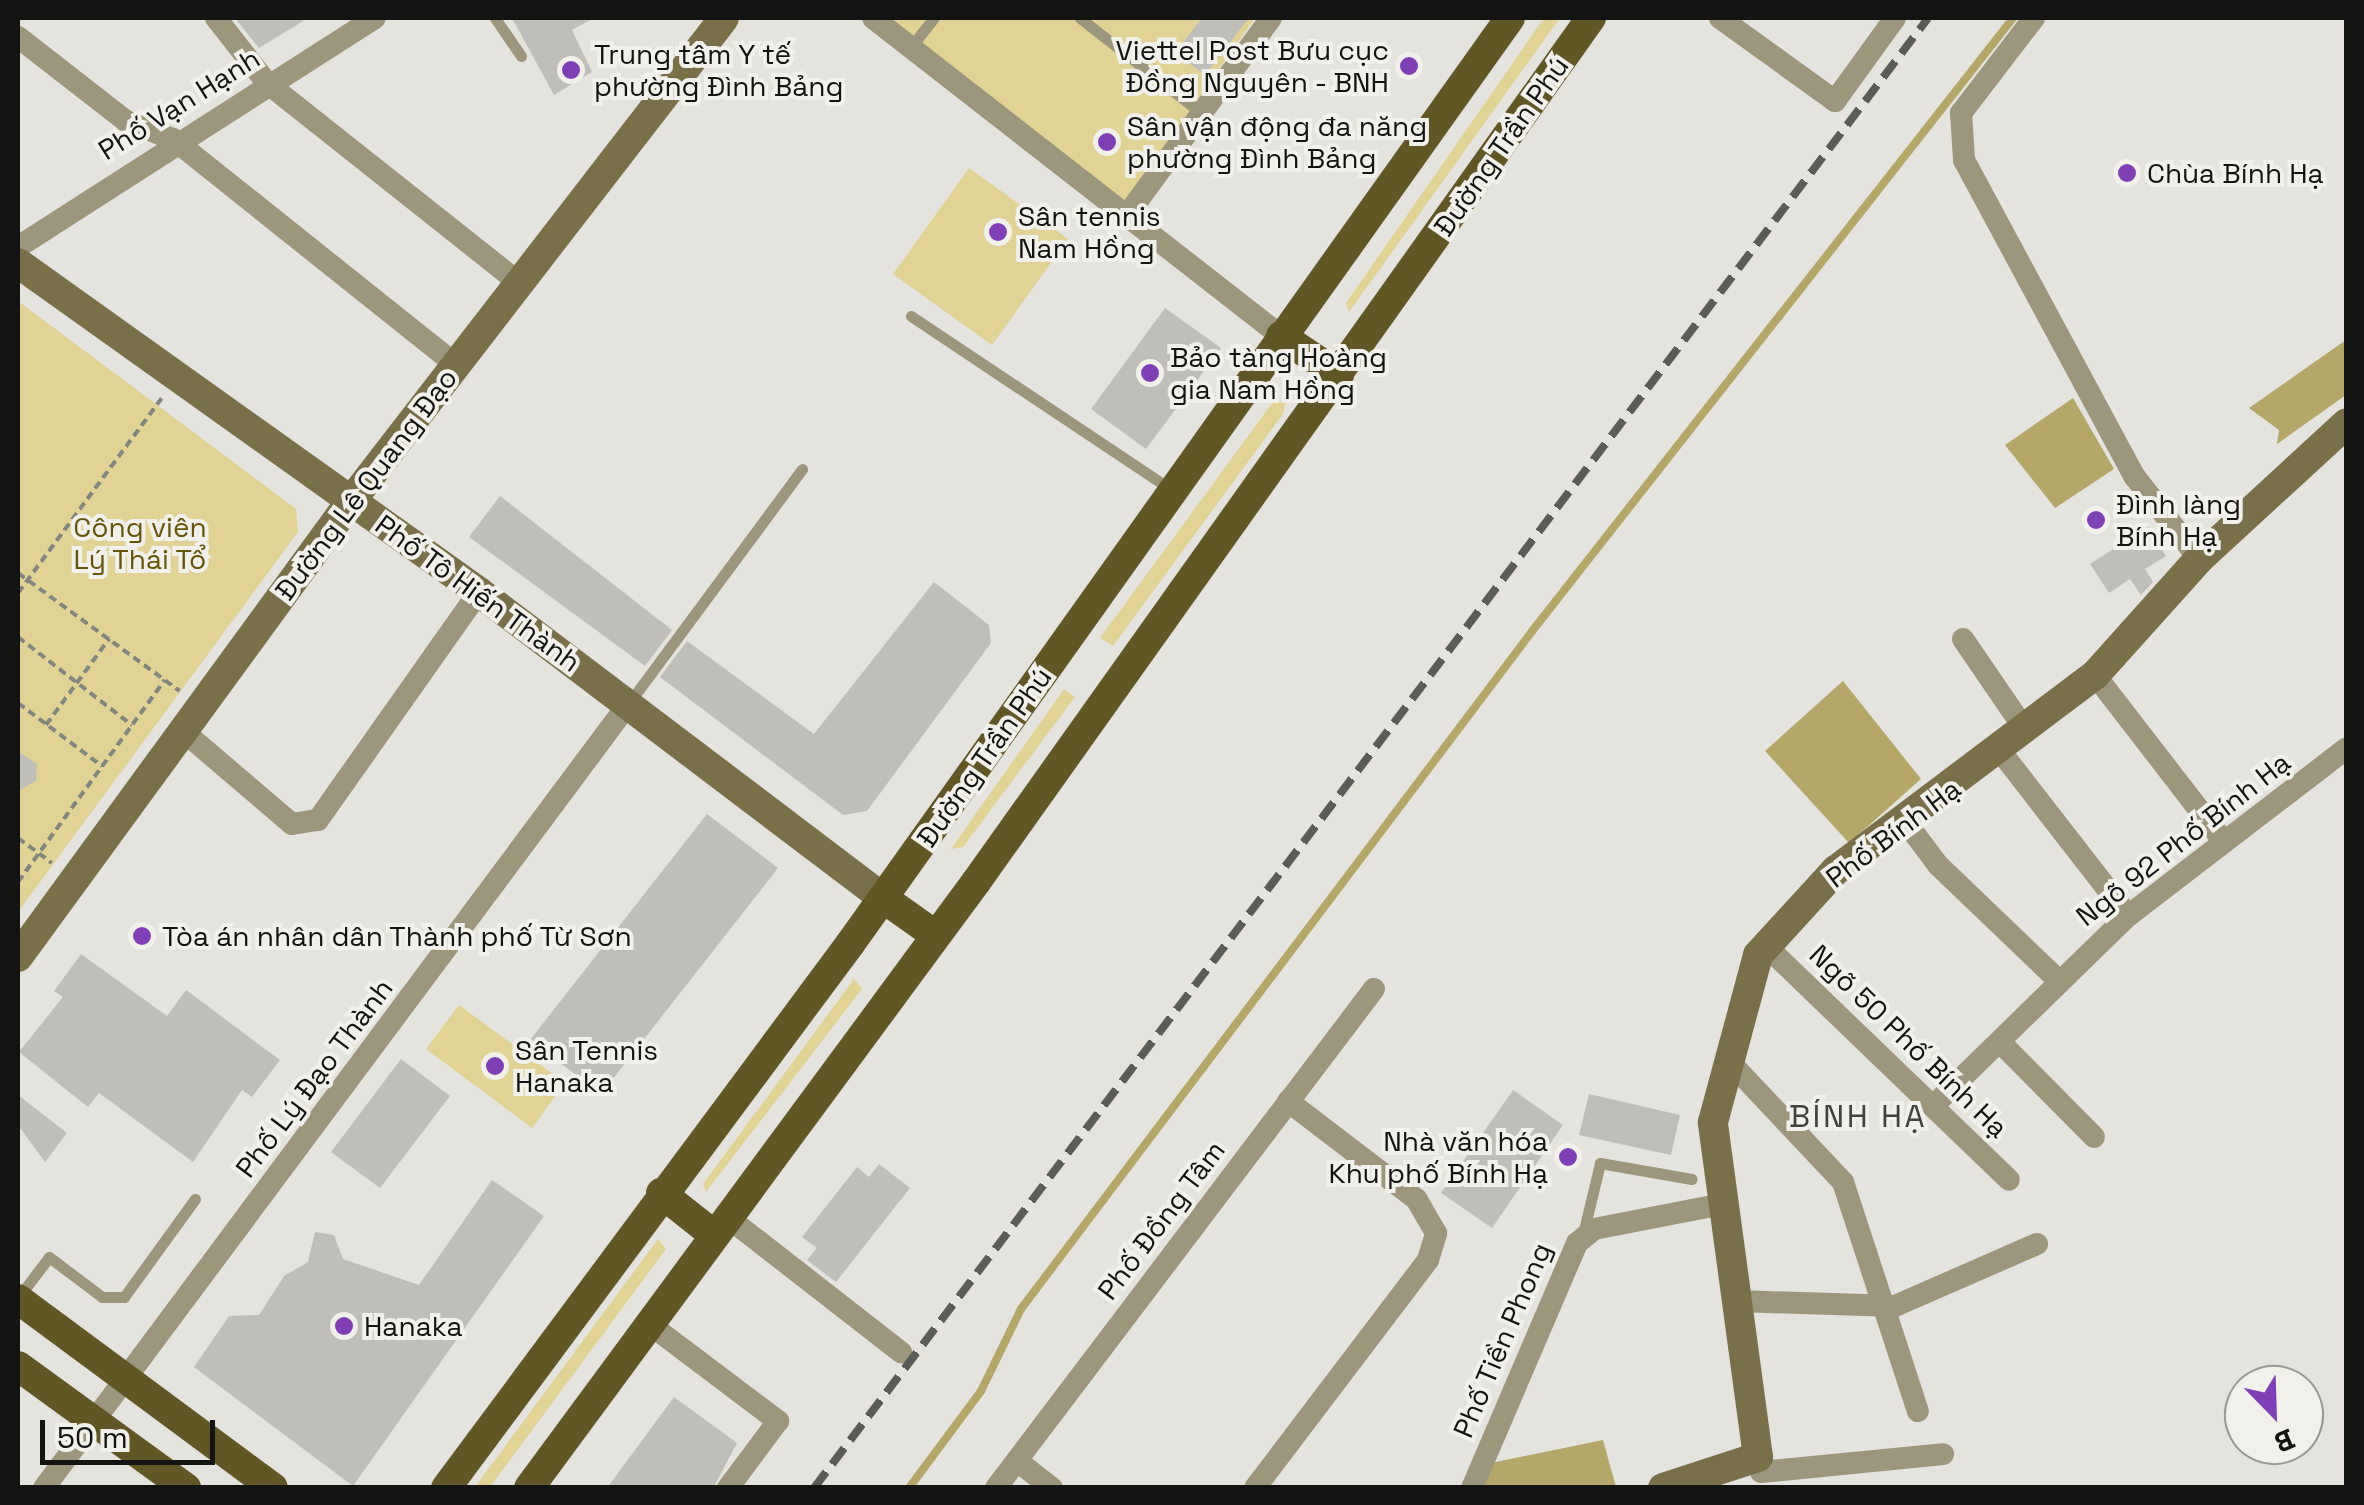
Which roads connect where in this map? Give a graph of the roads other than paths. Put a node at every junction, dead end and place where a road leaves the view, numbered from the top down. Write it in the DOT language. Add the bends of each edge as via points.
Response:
graph roads {
  1 [pos="216,18"];
  2 [pos="376,18"];
  3 [pos="495,18"];
  4 [pos="724,18"];
  5 [pos="876,18"];
  6 [pos="934,18"];
  7 [pos="1080,18"];
  8 [pos="1271,18"];
  9 [pos="1510,18"];
  10 [pos="1591,18"];
  11 [pos="1720,18"];
  12 [pos="1895,18"];
  13 [pos="2034,18"];
  14 [pos="18,37"];
  15 [pos="911,47"];
  16 [pos="522,56"];
  17 [pos="267,84"];
  18 [pos="1201,113"];
  19 [pos="173,139"];
  20 [pos="1128,214"];
  21 [pos="18,247"];
  22 [pos="18,263"];
  23 [pos="518,282"];
  24 [pos="911,316"];
  25 [pos="1281,336"];
  26 [pos="455,364"];
  27 [pos="1339,375"];
  28 [pos="2346,424"];
  29 [pos="802,469"];
  30 [pos="1172,490"];
  31 [pos="351,501"];
  32 [pos="2200,559"];
  33 [pos="479,592"];
  34 [pos="1963,640"];
  35 [pos="2095,676"];
  36 [pos="629,703"];
  37 [pos="2026,730"];
  38 [pos="183,731"];
  39 [pos="2346,749"];
  40 [pos="2001,752"];
  41 [pos="1905,821"];
  42 [pos="2224,842"];
  43 [pos="883,898"];
  44 [pos="2128,916"];
  45 [pos="936,936"];
  46 [pos="1766,946"];
  47 [pos="18,957"];
  48 [pos="2059,980"];
  49 [pos="1374,989"];
  50 [pos="2001,1043"];
  51 [pos="1727,1059"];
  52 [pos="1288,1101"];
  53 [pos="1933,1106"];
  54 [pos="2094,1137"];
  55 [pos="1692,1178"];
  56 [pos="2010,1180"];
  57 [pos="661,1194"];
  58 [pos="195,1200"];
  59 [pos="1718,1204"];
  60 [pos="719,1224"];
  61 [pos="1583,1238"];
  62 [pos="2037,1244"];
  63 [pos="18,1298"];
  64 [pos="1736,1301"];
  65 [pos="1885,1308"];
  66 [pos="648,1323"];
  67 [pos="901,1352"];
  68 [pos="18,1366"];
  69 [pos="128,1379"];
  70 [pos="1918,1412"];
  71 [pos="94,1423"];
  72 [pos="1942,1454"];
  73 [pos="1017,1460"];
  74 [pos="1761,1472"];
  75 [pos="44,1488"];
  76 [pos="186,1488"];
  77 [pos="273,1488"];
  78 [pos="446,1488"];
  79 [pos="529,1488"];
  80 [pos="728,1488"];
  81 [pos="996,1488"];
  82 [pos="1052,1488"];
  83 [pos="1255,1488"];
  84 [pos="1472,1488"];
  85 [pos="1663,1488"];
  1 -- 17 [label="street"];
  2 -- 17 [label="street, Phố Vạn Hạnh"];
  3 -- 16 [label="lane"];
  4 -- 23 [label="street, Đường Lê Quang Đạo"];
  5 -- 15 [label="street"];
  6 -- 15 [label="lane"];
  7 -- 18 [label="lane"];
  8 -- 18 [label="street"];
  9 -- 25 [label="main road, Đường Trần Phú"];
  10 -- 27 [label="main road, Đường Trần Phú"];
  11 -- 12 [label="street" via="1835,101"];
  13 -- 32 [label="street" via="1960,112 1964,160 2116,446"];
  14 -- 19 [label="street" via="126,121"];
  15 -- 20 [label="street"];
  17 -- 19 [label="street, Phố Vạn Hạnh"];
  17 -- 23 [label="street"];
  18 -- 20 [label="street"];
  19 -- 21 [label="street, Phố Vạn Hạnh"];
  19 -- 26 [label="street"];
  20 -- 25 [label="street"];
  22 -- 31 [label="street, Phố Tô Hiến Thành"];
  23 -- 26 [label="street, Đường Lê Quang Đạo"];
  24 -- 30 [label="lane"];
  25 -- 27 [label="main road"];
  25 -- 30 [label="main road, Đường Trần Phú"];
  26 -- 31 [label="street, Đường Lê Quang Đạo"];
  27 -- 45 [label="main road, Đường Trần Phú"];
  28 -- 32 [label="street, Phố Bính Hạ"];
  29 -- 36 [label="lane"];
  30 -- 43 [label="main road, Đường Trần Phú"];
  31 -- 33 [label="street, Phố Tô Hiến Thành"];
  31 -- 38 [label="street, Đường Lê Quang Đạo"];
  32 -- 35 [label="street, Phố Bính Hạ"];
  33 -- 36 [label="street, Phố Tô Hiến Thành"];
  33 -- 38 [label="street" via="318,820 292,824"];
  34 -- 37 [label="street"];
  35 -- 37 [label="street, Phố Bính Hạ"];
  35 -- 42 [label="street"];
  36 -- 43 [label="street, Phố Tô Hiến Thành"];
  36 -- 69 [label="street, Phố Lý Đạo Thành"];
  37 -- 40 [label="street, Phố Bính Hạ"];
  38 -- 47 [label="street, Đường Lê Quang Đạo"];
  39 -- 42 [label="street, Ngõ 92 Phố Bính Hạ"];
  40 -- 41 [label="street, Phố Bính Hạ"];
  40 -- 44 [label="street"];
  41 -- 46 [label="street, Phố Bính Hạ" via="1836,870"];
  41 -- 48 [label="street" via="1938,865"];
  42 -- 44 [label="street, Ngõ 92 Phố Bính Hạ"];
  43 -- 45 [label="main road"];
  43 -- 57 [label="main road, Đường Trần Phú"];
  44 -- 48 [label="street, Ngõ 92 Phố Bính Hạ"];
  45 -- 60 [label="main road, Đường Trần Phú"];
  46 -- 51 [label="street, Phố Bính Hạ"];
  46 -- 53 [label="street, Ngõ 50 Phố Bính Hạ"];
  48 -- 50 [label="street, Ngõ 92 Phố Bính Hạ"];
  49 -- 52 [label="street, Phố Đồng Tâm"];
  50 -- 53 [label="street, Ngõ 92 Phố Bính Hạ"];
  50 -- 54 [label="street"];
  51 -- 59 [label="street, Phố Bính Hạ" via="1713,1122"];
  51 -- 65 [label="street" via="1843,1182"];
  52 -- 73 [label="street, Phố Đồng Tâm"];
  52 -- 83 [label="street" via="1416,1199 1436,1233 1428,1260"];
  53 -- 56 [label="street, Ngõ 50 Phố Bính Hạ"];
  55 -- 61 [label="lane" via="1600,1163"];
  57 -- 60 [label="main road"];
  57 -- 78 [label="main road, Đường Trần Phú"];
  58 -- 63 [label="lane" via="124,1296 102,1298 49,1256"];
  59 -- 61 [label="street, Phố Tiền Phong"];
  59 -- 64 [label="street, Phố Bính Hạ"];
  60 -- 66 [label="main road, Đường Trần Phú"];
  60 -- 67 [label="street"];
  61 -- 84 [label="street, Phố Tiền Phong" via="1559,1274"];
  62 -- 65 [label="street"];
  63 -- 69 [label="main road"];
  64 -- 65 [label="street"];
  64 -- 74 [label="street, Phố Bính Hạ"];
  65 -- 70 [label="street"];
  66 -- 79 [label="main road, Đường Trần Phú"];
  66 -- 80 [label="street" via="778,1421"];
  68 -- 71 [label="main road"];
  69 -- 71 [label="street, Phố Lý Đạo Thành"];
  69 -- 77 [label="main road"];
  71 -- 75 [label="street, Phố Lý Đạo Thành"];
  71 -- 76 [label="main road"];
  72 -- 74 [label="street"];
  73 -- 81 [label="street, Phố Đồng Tâm"];
  73 -- 82 [label="street"];
  74 -- 85 [label="street"];
}
